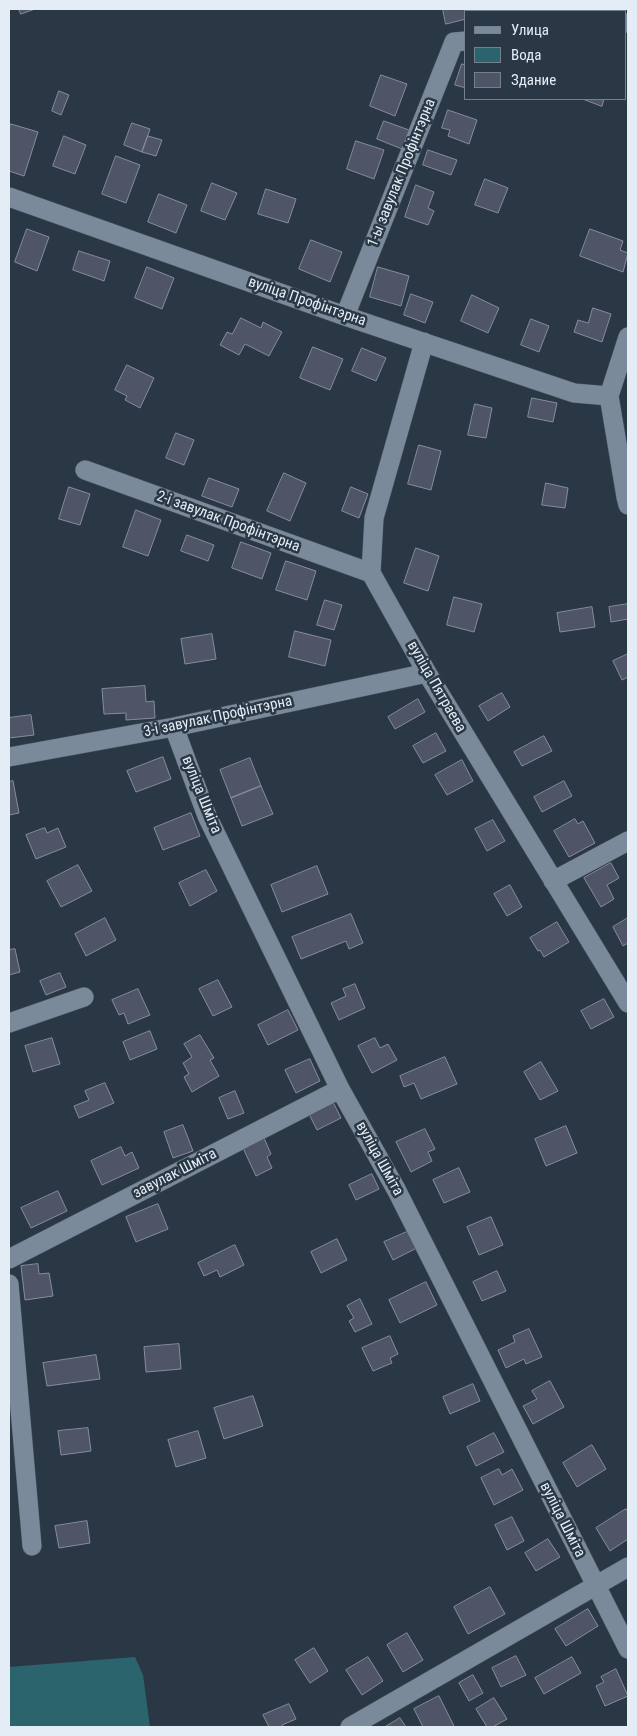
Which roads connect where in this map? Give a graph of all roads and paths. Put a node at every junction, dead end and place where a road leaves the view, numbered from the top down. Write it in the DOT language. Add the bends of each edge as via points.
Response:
graph roads {
  1 [pos="464,41"];
  2 [pos="9,197"];
  3 [pos="345,316"];
  4 [pos="628,337"];
  5 [pos="424,342"];
  6 [pos="609,396"];
  7 [pos="86,470"];
  8 [pos="628,505"];
  9 [pos="371,573"];
  10 [pos="427,673"];
  11 [pos="174,727"];
  12 [pos="9,757"];
  13 [pos="628,841"];
  14 [pos="553,881"];
  15 [pos="84,997"];
  16 [pos="628,1003"];
  17 [pos="9,1023"];
  18 [pos="340,1089"];
  19 [pos="9,1259"];
  20 [pos="9,1284"];
  21 [pos="32,1546"];
  22 [pos="628,1567"];
  23 [pos="595,1586"];
  24 [pos="628,1649"];
  25 [pos="350,1727"];
  1 -- 3 [label="street, 1-ы завулак Профінтэрна" via="454,42"];
  2 -- 3 [label="street, вуліца Профінтэрна"];
  3 -- 5 [label="street, вуліца Профінтэрна"];
  4 -- 6 [label="street"];
  5 -- 6 [label="street, вуліца Профінтэрна" via="574,393"];
  5 -- 9 [label="street" via="374,518"];
  6 -- 8 [label="street"];
  7 -- 9 [label="street, 2-і завулак Профінтэрна"];
  9 -- 10 [label="street, вуліца Пятраева"];
  10 -- 11 [label="street, 3-і завулак Профінтэрна"];
  10 -- 14 [label="street, вуліца Пятраева"];
  11 -- 12 [label="street, 3-і завулак Профінтэрна"];
  11 -- 18 [label="street, вуліца Шміта" via="207,816"];
  13 -- 14 [label="street"];
  14 -- 16 [label="street, вуліца Пятраева"];
  15 -- 17 [label="street"];
  18 -- 19 [label="street, завулак Шміта"];
  18 -- 23 [label="street, вуліца Шміта" via="397,1191"];
  20 -- 21 [label="street"];
  22 -- 23 [label="street"];
  23 -- 24 [label="street, вуліца Шміта"];
  23 -- 25 [label="street"];
}
